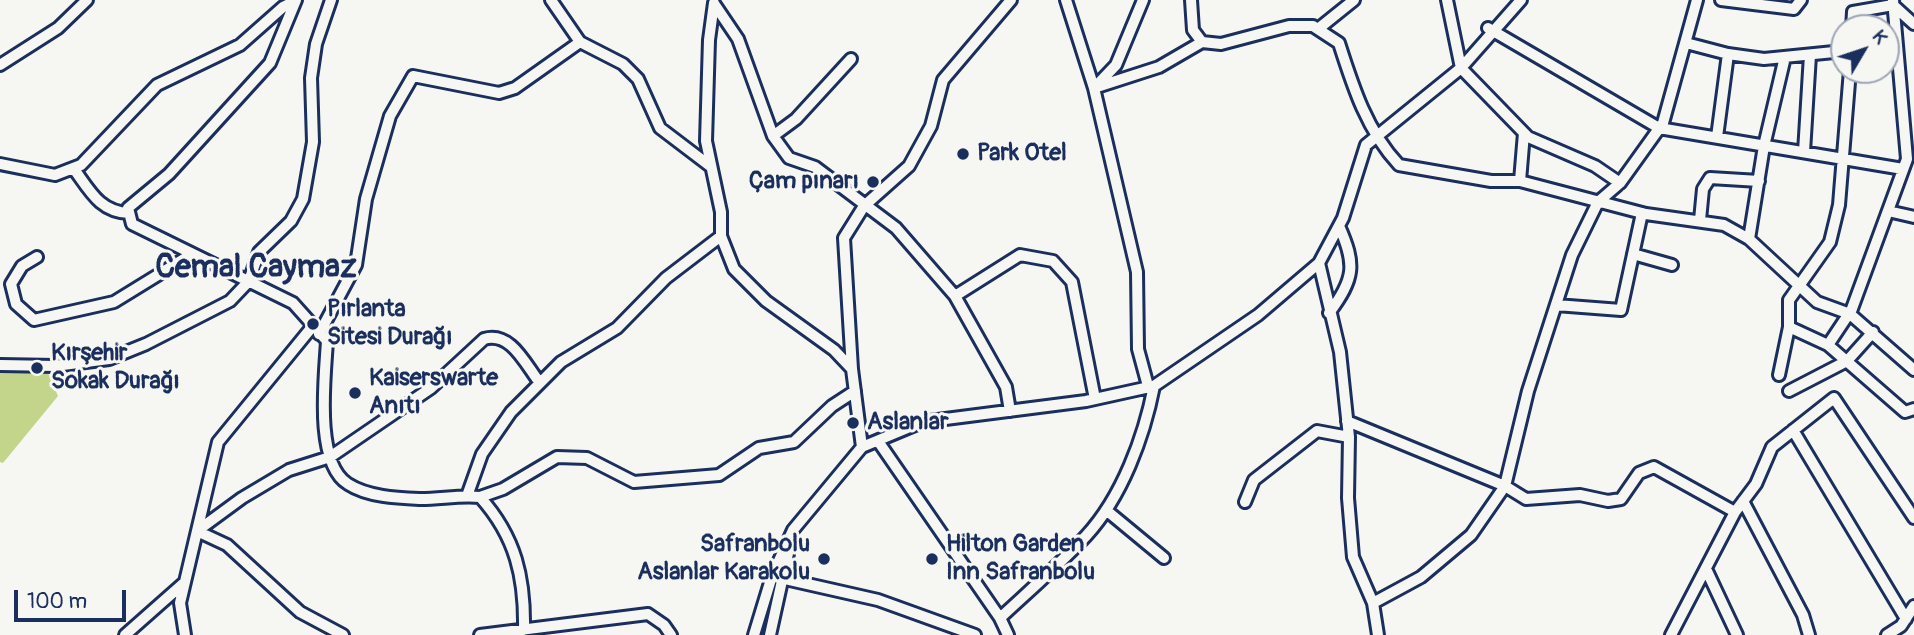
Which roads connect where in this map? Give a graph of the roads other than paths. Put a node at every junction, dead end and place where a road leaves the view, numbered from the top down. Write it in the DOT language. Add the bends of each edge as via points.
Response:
graph roads {
  1 [pos="87,0"];
  2 [pos="331,0"];
  3 [pos="551,0"];
  4 [pos="1011,0"];
  5 [pos="1066,0"];
  6 [pos="1143,0"];
  7 [pos="1191,0"];
  8 [pos="1354,0"];
  9 [pos="1447,0"];
  10 [pos="1521,0"];
  11 [pos="1697,0"];
  12 [pos="1721,0"];
  13 [pos="1801,0"];
  14 [pos="295,1"];
  15 [pos="714,2"];
  16 [pos="1754,2"];
  17 [pos="1893,3"];
  18 [pos="1853,14"];
  19 [pos="1914,24"];
  20 [pos="1318,29"];
  21 [pos="1490,29"];
  22 [pos="580,42"];
  23 [pos="1202,43"];
  24 [pos="1686,43"];
  25 [pos="1830,53"];
  26 [pos="1728,54"];
  27 [pos="1810,55"];
  28 [pos="1784,57"];
  29 [pos="851,59"];
  30 [pos="0,65"];
  31 [pos="1461,68"];
  32 [pos="1849,84"];
  33 [pos="1094,88"];
  34 [pos="1659,128"];
  35 [pos="1524,133"];
  36 [pos="773,136"];
  37 [pos="1377,137"];
  38 [pos="1717,137"];
  39 [pos="1764,146"];
  40 [pos="1804,152"];
  41 [pos="1845,159"];
  42 [pos="0,164"];
  43 [pos="710,166"];
  44 [pos="75,169"];
  45 [pos="1903,169"];
  46 [pos="1520,181"];
  47 [pos="1759,181"];
  48 [pos="1620,183"];
  49 [pos="1598,202"];
  50 [pos="864,206"];
  51 [pos="1888,211"];
  52 [pos="130,213"];
  53 [pos="1642,213"];
  54 [pos="1914,217"];
  55 [pos="1700,220"];
  56 [pos="1339,226"];
  57 [pos="721,236"];
  58 [pos="1749,239"];
  59 [pos="192,254"];
  60 [pos="1633,254"];
  61 [pos="37,257"];
  62 [pos="1318,263"];
  63 [pos="1672,265"];
  64 [pos="249,281"];
  65 [pos="1798,285"];
  66 [pos="955,296"];
  67 [pos="1556,305"];
  68 [pos="1329,313"];
  69 [pos="1849,314"];
  70 [pos="1789,327"];
  71 [pos="315,330"];
  72 [pos="1873,332"];
  73 [pos="1828,345"];
  74 [pos="0,356"];
  75 [pos="1847,361"];
  76 [pos="0,365"];
  77 [pos="24,365"];
  78 [pos="852,369"];
  79 [pos="1914,370"];
  80 [pos="1779,375"];
  81 [pos="540,383"];
  82 [pos="1151,386"];
  83 [pos="855,391"];
  84 [pos="1789,391"];
  85 [pos="1095,399"];
  86 [pos="1914,409"];
  87 [pos="1010,411"];
  88 [pos="1347,421"];
  89 [pos="1793,430"];
  90 [pos="1349,437"];
  91 [pos="878,441"];
  92 [pos="862,447"];
  93 [pos="330,457"];
  94 [pos="1505,486"];
  95 [pos="467,496"];
  96 [pos="480,497"];
  97 [pos="1743,501"];
  98 [pos="1245,502"];
  99 [pos="1106,510"];
  100 [pos="1735,512"];
  101 [pos="1914,518"];
  102 [pos="197,531"];
  103 [pos="1164,558"];
  104 [pos="1706,569"];
  105 [pos="777,576"];
  106 [pos="185,582"];
  107 [pos="1373,603"];
  108 [pos="1914,606"];
  109 [pos="1000,618"];
  110 [pos="1906,619"];
  111 [pos="524,630"];
  112 [pos="540,632"];
  113 [pos="1677,632"];
  114 [pos="125,635"];
  115 [pos="185,635"];
  116 [pos="342,635"];
  117 [pos="480,635"];
  118 [pos="671,635"];
  119 [pos="754,635"];
  120 [pos="770,635"];
  121 [pos="975,635"];
  122 [pos="1007,635"];
  123 [pos="1378,635"];
  124 [pos="1737,635"];
  125 [pos="1809,635"];
  126 [pos="1887,635"];
  1 -- 30 [label="street" via="58,28"];
  2 -- 64 [label="street" via="316,44 311,78 313,142 303,199 291,221 260,252"];
  3 -- 22 [label="street"];
  4 -- 50 [label="street" via="943,80 930,126 909,166"];
  5 -- 33 [label="street"];
  6 -- 33 [label="street" via="1116,65"];
  7 -- 23 [label="street" via="1193,30"];
  8 -- 20 [label="street"];
  9 -- 31 [label="street"];
  10 -- 21 [label="street"];
  11 -- 24 [label="street"];
  12 -- 16 [label="street"];
  13 -- 16 [label="street" via="1794,9"];
  14 -- 44 [label="street" via="240,45 157,85"];
  14 -- 52 [label="street" via="270,63 169,174 128,208"];
  15 -- 36 [label="street" via="738,39"];
  15 -- 43 [label="street" via="706,141"];
  17 -- 18 [label="street"];
  17 -- 19 [label="street"];
  17 -- 45 [label="street" via="1906,159"];
  20 -- 23 [label="street" via="1289,26 1221,44"];
  20 -- 37 [label="street" via="1339,43 1354,90"];
  21 -- 31 [label="street"];
  21 -- 34 [label="street"];
  22 -- 43 [label="street" via="623,64 638,79 660,128"];
  22 -- 71 [label="street" via="515,88 499,93 413,76 390,116 366,199 356,265"];
  23 -- 33 [label="street" via="1159,67"];
  24 -- 26 [label="street"];
  24 -- 34 [label="street"];
  25 -- 27 [label="street"];
  26 -- 28 [label="street"];
  26 -- 38 [label="street"];
  27 -- 28 [label="street"];
  27 -- 40 [label="street"];
  28 -- 39 [label="street"];
  29 -- 36 [label="street" via="796,120"];
  31 -- 35 [label="street"];
  31 -- 37 [label="street"];
  32 -- 41 [label="street"];
  33 -- 82 [label="street" via="1137,272 1138,349"];
  34 -- 38 [label="street"];
  34 -- 48 [label="street"];
  35 -- 46 [label="street"];
  35 -- 48 [label="street" via="1595,166"];
  36 -- 50 [label="street" via="789,158 815,167"];
  37 -- 46 [label="street" via="1399,165 1491,181"];
  37 -- 56 [label="street" via="1366,145"];
  38 -- 39 [label="street"];
  39 -- 40 [label="street"];
  39 -- 47 [label="street"];
  40 -- 41 [label="street"];
  41 -- 45 [label="street"];
  41 -- 65 [label="street" via="1830,242"];
  42 -- 44 [label="street" via="46,175"];
  43 -- 57 [label="street" via="721,212"];
  44 -- 52 [label="street" via="108,210"];
  45 -- 51 [label="street"];
  46 -- 49 [label="street"];
  47 -- 55 [label="street" via="1710,178 1703,189"];
  47 -- 58 [label="street"];
  48 -- 49 [label="street"];
  49 -- 53 [label="street"];
  49 -- 67 [label="street" via="1572,256"];
  50 -- 66 [label="street" via="896,228"];
  50 -- 78 [label="street" via="844,237"];
  51 -- 54 [label="street"];
  51 -- 69 [label="street"];
  52 -- 59 [label="street" via="132,224"];
  53 -- 55 [label="street"];
  53 -- 60 [label="street"];
  55 -- 58 [label="street" via="1724,225"];
  56 -- 62 [label="street"];
  56 -- 68 [label="street" via="1351,253 1352,271"];
  57 -- 78 [label="street" via="734,269 766,301 834,350"];
  57 -- 81 [label="street" via="666,278 617,328 561,362"];
  58 -- 65 [label="street"];
  59 -- 61 [label="street" via="114,302 34,320 16,304 11,284 22,266"];
  59 -- 64 [label="street"];
  60 -- 63 [label="street"];
  60 -- 67 [label="street" via="1621,310"];
  62 -- 68 [label="street"];
  62 -- 82 [label="street" via="1258,315"];
  64 -- 71 [label="street" via="293,303"];
  64 -- 77 [label="street" via="230,301 109,359"];
  65 -- 69 [label="street" via="1817,303"];
  65 -- 70 [label="street" via="1789,300"];
  66 -- 85 [label="street" via="1020,255 1053,261 1072,282"];
  66 -- 87 [label="street" via="1006,387"];
  67 -- 94 [label="street" via="1528,391"];
  68 -- 88 [label="street" via="1340,352"];
  69 -- 72 [label="street"];
  69 -- 73 [label="street"];
  70 -- 73 [label="street"];
  70 -- 80 [label="street"];
  71 -- 93 [label="street" via="327,341 325,432"];
  71 -- 102 [label="street" via="218,442"];
  72 -- 75 [label="street"];
  72 -- 79 [label="street"];
  73 -- 75 [label="street"];
  74 -- 77 [label="street"];
  75 -- 84 [label="street"];
  75 -- 86 [label="street" via="1905,412"];
  76 -- 77 [label="street"];
  78 -- 83 [label="street"];
  81 -- 93 [label="street" via="505,339 484,339 430,388"];
  81 -- 95 [label="street" via="511,412 482,454"];
  82 -- 85 [label="street"];
  82 -- 99 [label="street" via="1147,423"];
  83 -- 92 [label="street"];
  83 -- 96 [label="street" via="794,442 759,448 719,475 634,482 587,458 557,457 503,489"];
  85 -- 87 [label="street"];
  87 -- 91 [label="street" via="922,422"];
  88 -- 90 [label="street"];
  88 -- 94 [label="street"];
  89 -- 97 [label="street" via="1772,447"];
  89 -- 101 [label="street" via="1835,398"];
  89 -- 110 [label="street"];
  90 -- 98 [label="street" via="1317,431 1254,480"];
  90 -- 107 [label="street" via="1353,557"];
  91 -- 92 [label="street"];
  91 -- 109 [label="street"];
  92 -- 105 [label="street" via="793,530"];
  93 -- 95 [label="street" via="347,484 379,495"];
  93 -- 102 [label="street" via="289,470"];
  94 -- 100 [label="street" via="1526,499 1580,495 1608,501 1622,499 1639,472 1654,467"];
  94 -- 107 [label="street" via="1471,535 1421,577"];
  95 -- 96 [label="street"];
  96 -- 111 [label="street" via="492,510 519,564 525,591"];
  97 -- 100 [label="street"];
  97 -- 125 [label="street"];
  99 -- 103 [label="street"];
  99 -- 109 [label="street" via="1087,535"];
  100 -- 104 [label="street"];
  102 -- 106 [label="street"];
  102 -- 116 [label="street" via="227,545 300,612"];
  104 -- 113 [label="street"];
  104 -- 124 [label="street"];
  105 -- 119 [label="street"];
  105 -- 120 [label="street"];
  105 -- 121 [label="street" via="878,600"];
  106 -- 114 [label="street"];
  106 -- 115 [label="street" via="180,603"];
  107 -- 123 [label="street"];
  108 -- 110 [label="street"];
  109 -- 122 [label="street"];
  110 -- 126 [label="street"];
  111 -- 112 [label="street"];
  111 -- 117 [label="street"];
  112 -- 118 [label="street" via="648,614"];
}
